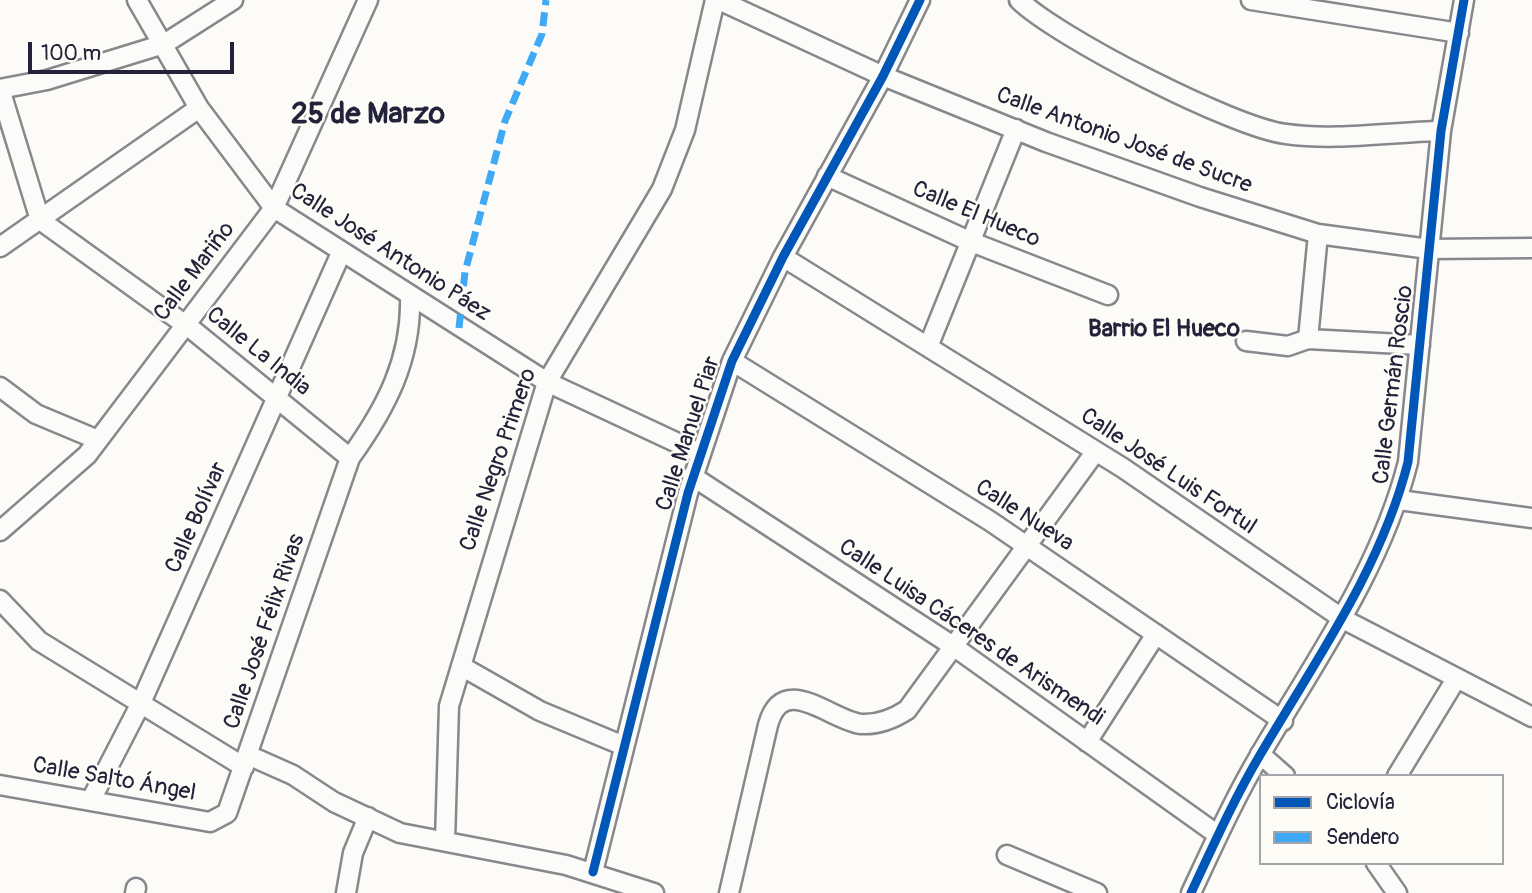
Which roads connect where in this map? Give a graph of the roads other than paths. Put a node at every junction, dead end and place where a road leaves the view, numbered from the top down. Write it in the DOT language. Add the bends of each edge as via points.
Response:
graph roads {
  1 [pos="137,0"];
  2 [pos="233,0"];
  3 [pos="368,0"];
  4 [pos="717,0"];
  5 [pos="920,0"];
  6 [pos="1251,0"];
  7 [pos="1464,0"];
  8 [pos="1025,2"];
  9 [pos="1459,33"];
  10 [pos="164,44"];
  11 [pos="883,76"];
  12 [pos="0,89"];
  13 [pos="199,108"];
  14 [pos="1016,129"];
  15 [pos="1441,131"];
  16 [pos="827,176"];
  17 [pos="274,208"];
  18 [pos="40,220"];
  19 [pos="1318,234"];
  20 [pos="969,241"];
  21 [pos="0,247"];
  22 [pos="1532,248"];
  23 [pos="1429,249"];
  24 [pos="341,253"];
  25 [pos="783,257"];
  26 [pos="1108,295"];
  27 [pos="410,296"];
  28 [pos="187,326"];
  29 [pos="1308,339"];
  30 [pos="1246,341"];
  31 [pos="1420,345"];
  32 [pos="928,346"];
  33 [pos="732,361"];
  34 [pos="547,382"];
  35 [pos="0,387"];
  36 [pos="277,398"];
  37 [pos="98,440"];
  38 [pos="1096,451"];
  39 [pos="699,453"];
  40 [pos="350,458"];
  41 [pos="692,476"];
  42 [pos="1399,500"];
  43 [pos="1532,518"];
  44 [pos="0,531"];
  45 [pos="1027,546"];
  46 [pos="0,600"];
  47 [pos="1343,619"];
  48 [pos="1156,634"];
  49 [pos="953,646"];
  50 [pos="461,666"];
  51 [pos="1456,679"];
  52 [pos="140,705"];
  53 [pos="1532,717"];
  54 [pos="1283,720"];
  55 [pos="1087,742"];
  56 [pos="624,746"];
  57 [pos="1261,754"];
  58 [pos="246,761"];
  59 [pos="1283,774"];
  60 [pos="1397,774"];
  61 [pos="0,785"];
  62 [pos="91,800"];
  63 [pos="368,817"];
  64 [pos="220,819"];
  65 [pos="1218,835"];
  66 [pos="445,841"];
  67 [pos="1007,855"];
  68 [pos="1377,865"];
  69 [pos="593,872"];
  70 [pos="346,893"];
  71 [pos="654,893"];
  72 [pos="729,893"];
  73 [pos="1097,893"];
  74 [pos="1191,893"];
  75 [pos="1397,893"];
  1 -- 10 [label="street, Calle José Antonio Páez"];
  2 -- 10 [label="street"];
  3 -- 17 [label="street, Calle Mariño"];
  4 -- 11 [label="street, Calle Antonio José de Sucre"];
  4 -- 34 [label="street, Calle Negro Primero" via="685,130 662,189"];
  5 -- 11 [label="street, Calle Manuel Piar"];
  6 -- 9 [label="street"];
  7 -- 9 [label="street, Calle Germán Roscio"];
  8 -- 15 [label="street" via="1105,55 1241,123 1323,138"];
  9 -- 15 [label="street, Calle Germán Roscio"];
  10 -- 12 [label="street" via="47,80"];
  10 -- 13 [label="street, Calle José Antonio Páez"];
  11 -- 14 [label="street, Calle Antonio José de Sucre"];
  11 -- 16 [label="street, Calle Manuel Piar"];
  12 -- 18 [label="street"];
  13 -- 17 [label="street, Calle José Antonio Páez"];
  13 -- 18 [label="street"];
  14 -- 19 [label="street, Calle Antonio José de Sucre" via="1200,197"];
  14 -- 20 [label="street"];
  15 -- 23 [label="street, Calle Germán Roscio"];
  16 -- 20 [label="street, Calle El Hueco"];
  16 -- 25 [label="street, Calle Manuel Piar"];
  17 -- 24 [label="street, Calle José Antonio Páez"];
  17 -- 28 [label="street, Calle Mariño"];
  18 -- 21 [label="street"];
  18 -- 28 [label="street, Calle La India"];
  19 -- 23 [label="street, Calle Antonio José de Sucre"];
  19 -- 29 [label="street"];
  20 -- 26 [label="street, Calle El Hueco"];
  20 -- 32 [label="street"];
  22 -- 23 [label="street, Calle Antonio José de Sucre"];
  23 -- 31 [label="street, Calle Germán Roscio"];
  24 -- 27 [label="street, Calle José Antonio Páez"];
  24 -- 36 [label="street, Calle Bolívar"];
  25 -- 32 [label="street, Calle José Luis Fortul"];
  25 -- 33 [label="street, Calle Manuel Piar"];
  27 -- 34 [label="street, Calle José Antonio Páez"];
  27 -- 40 [label="street, Calle José Félix Rivas" via="411,328 400,367 380,417"];
  28 -- 36 [label="street, Calle La India"];
  28 -- 37 [label="street, Calle Mariño"];
  29 -- 30 [label="street" via="1288,346"];
  29 -- 31 [label="street"];
  31 -- 42 [label="street, Calle Germán Roscio" via="1408,462"];
  32 -- 38 [label="street, Calle José Luis Fortul"];
  33 -- 39 [label="street, Calle Manuel Piar"];
  33 -- 45 [label="street, Calle Nueva"];
  34 -- 39 [label="street"];
  34 -- 50 [label="street, Calle Negro Primero"];
  35 -- 37 [label="street" via="36,414"];
  36 -- 40 [label="street, Calle La India"];
  36 -- 52 [label="street, Calle Bolívar"];
  37 -- 44 [label="street, Calle Mariño" via="87,455"];
  38 -- 45 [label="street"];
  38 -- 47 [label="street, Calle José Luis Fortul"];
  39 -- 41 [label="street, Calle Manuel Piar"];
  40 -- 58 [label="street, Calle José Félix Rivas"];
  41 -- 49 [label="street, Calle Luisa Cáceres de Arismendi"];
  41 -- 56 [label="street, Calle Manuel Piar"];
  42 -- 43 [label="street"];
  42 -- 47 [label="street, Calle Germán Roscio"];
  45 -- 48 [label="street, Calle Nueva"];
  45 -- 49 [label="street"];
  46 -- 52 [label="street" via="39,641"];
  47 -- 51 [label="street, Calle José Luis Fortul"];
  47 -- 54 [label="street, Calle Germán Roscio"];
  48 -- 54 [label="street, Calle Nueva"];
  48 -- 55 [label="street"];
  49 -- 55 [label="street, Calle Luisa Cáceres de Arismendi"];
  49 -- 72 [label="street" via="907,710 890,720 861,724 806,700 786,702 770,718"];
  50 -- 56 [label="street" via="540,712"];
  50 -- 66 [label="street, Calle Negro Primero" via="449,706"];
  51 -- 53 [label="street, Calle José Luis Fortul"];
  51 -- 60 [label="street"];
  52 -- 58 [label="street"];
  52 -- 62 [label="street, Calle Bolívar"];
  54 -- 57 [label="street, Calle Germán Roscio"];
  55 -- 65 [label="street, Calle Luisa Cáceres de Arismendi"];
  56 -- 69 [label="street, Calle Manuel Piar"];
  57 -- 59 [label="street"];
  57 -- 65 [label="street, Calle Germán Roscio"];
  58 -- 63 [label="street" via="293,775 334,802"];
  58 -- 64 [label="street, Calle José Félix Rivas" via="227,813"];
  61 -- 62 [label="street, Calle Salto Ángel"];
  62 -- 64 [label="street, Calle Salto Ángel" via="210,822"];
  63 -- 66 [label="street" via="400,834"];
  63 -- 70 [label="street" via="353,853"];
  65 -- 74 [label="street, Calle Germán Roscio"];
  66 -- 69 [label="street"];
  67 -- 73 [label="street"];
  68 -- 75 [label="street"];
  69 -- 71 [label="street"];
}
